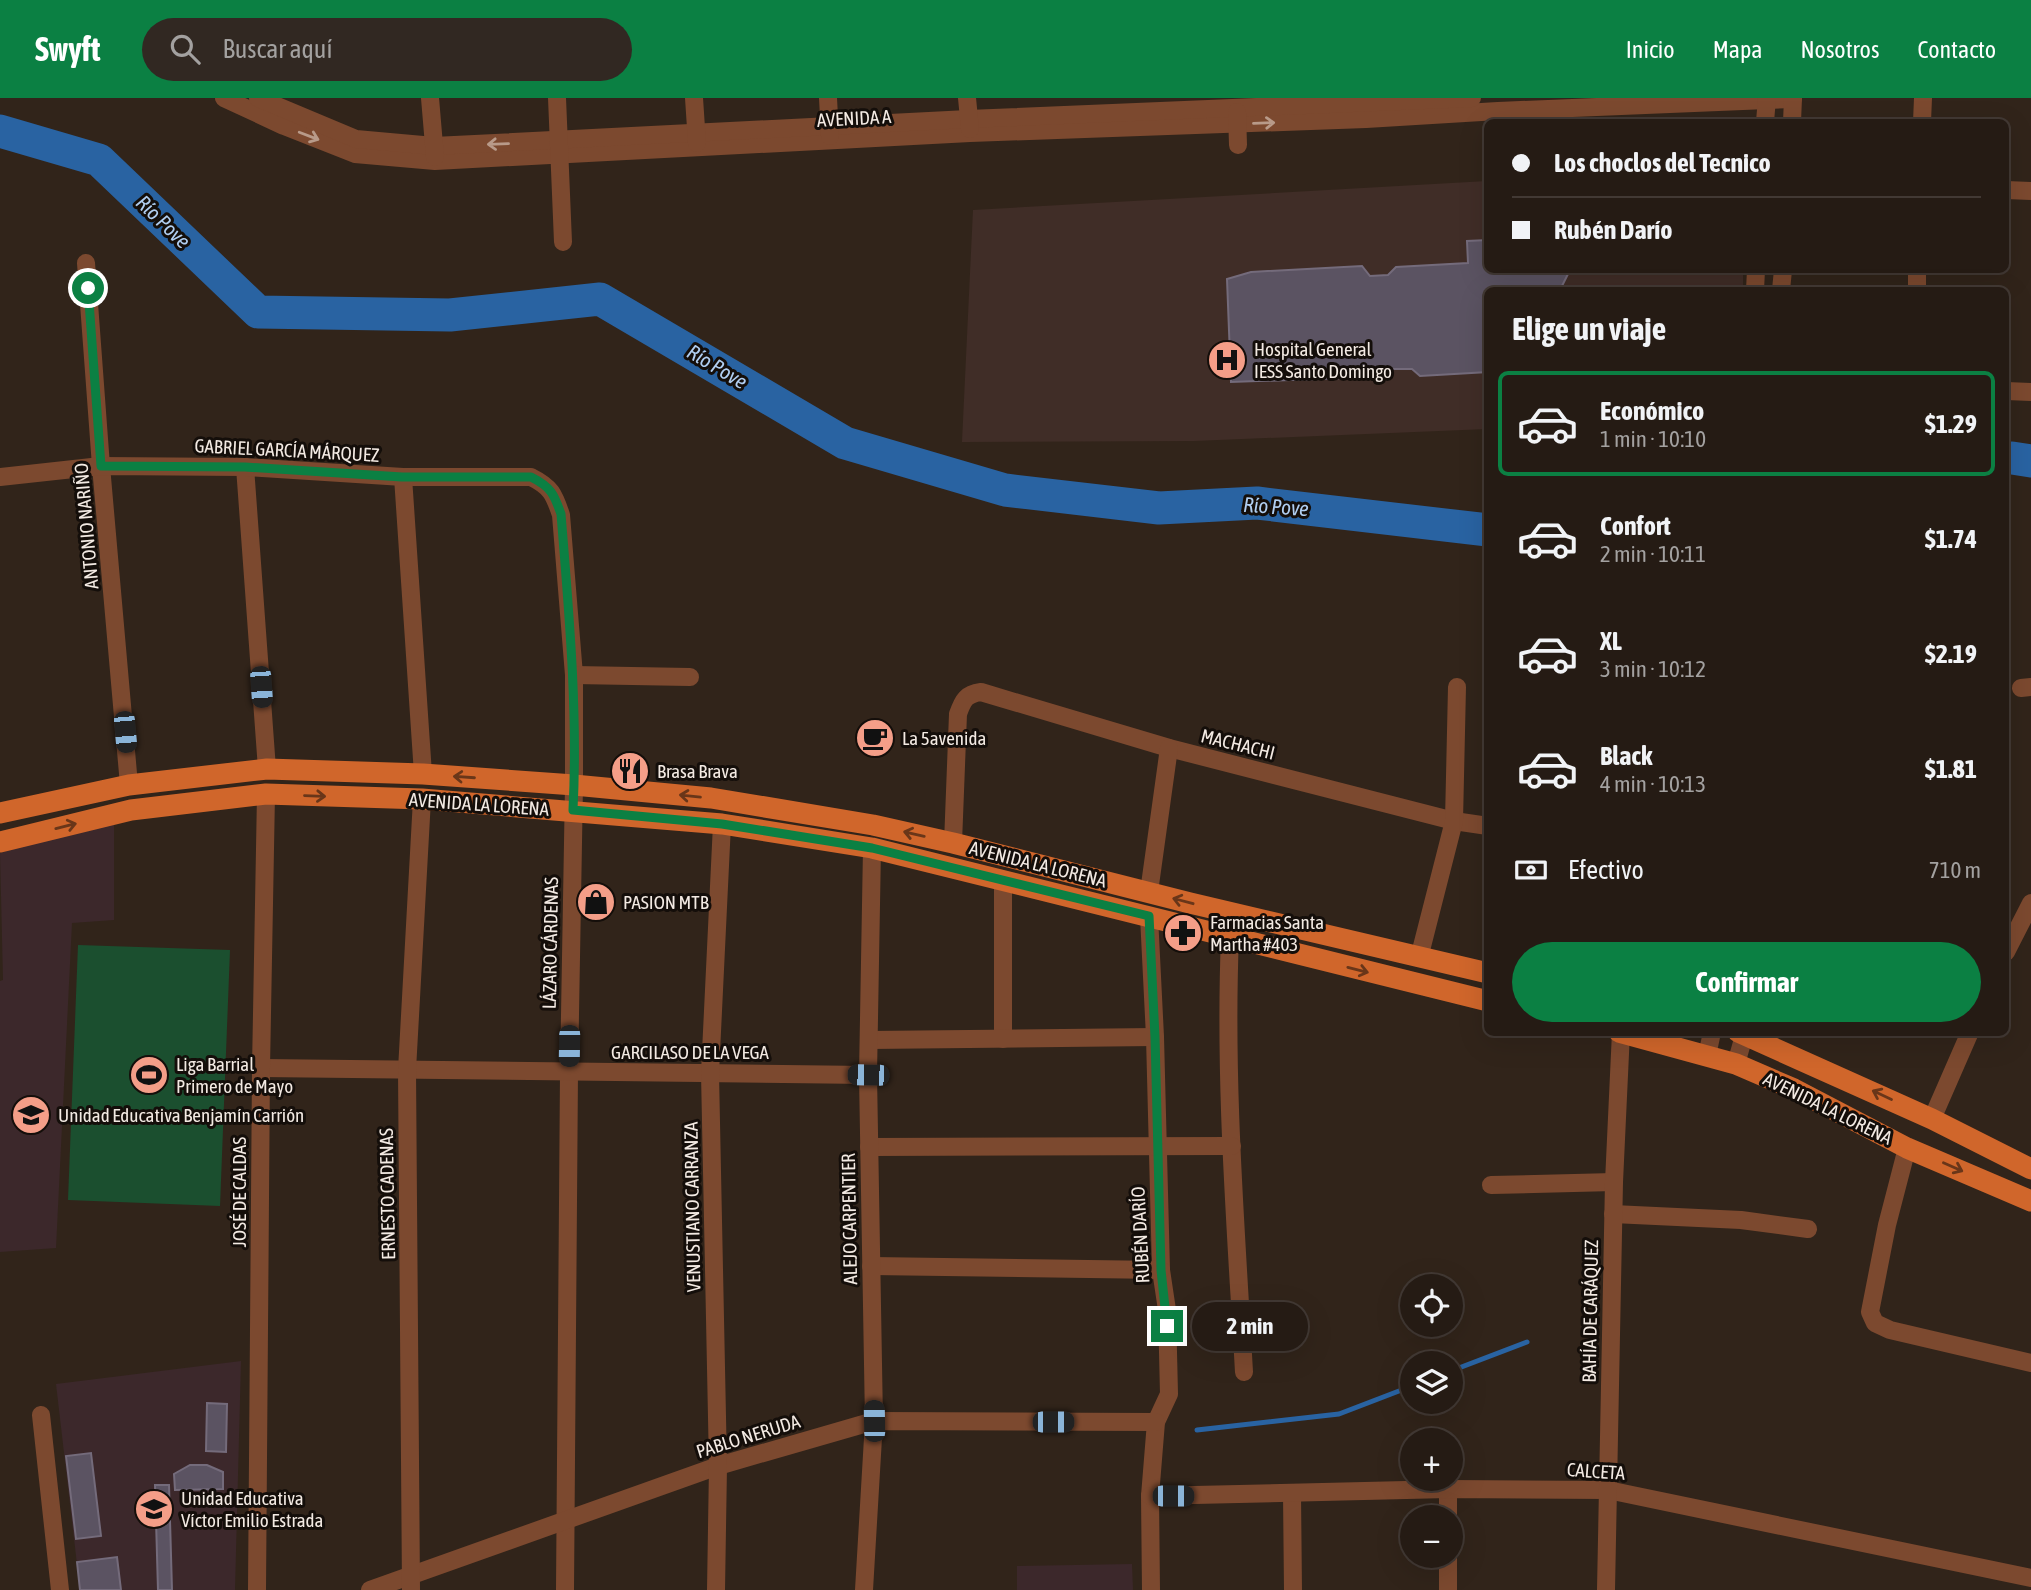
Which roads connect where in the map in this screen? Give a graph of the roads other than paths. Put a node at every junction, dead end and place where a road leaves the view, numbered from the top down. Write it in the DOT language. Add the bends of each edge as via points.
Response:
graph roads {
  1 [pos="224,98"];
  2 [pos="258,98"];
  3 [pos="430,98"];
  4 [pos="557,98"];
  5 [pos="694,98"];
  6 [pos="828,98"];
  7 [pos="967,98"];
  8 [pos="1472,98"];
  9 [pos="1923,98"];
  10 [pos="1767,99"];
  11 [pos="1793,99"];
  12 [pos="1626,103"];
  13 [pos="1498,105"];
  14 [pos="1365,107"];
  15 [pos="1237,110"];
  16 [pos="283,111"];
  17 [pos="1100,114"];
  18 [pos="1765,119"];
  19 [pos="1792,119"];
  20 [pos="1922,119"];
  21 [pos="969,126"];
  22 [pos="830,134"];
  23 [pos="697,141"];
  24 [pos="1238,145"];
  25 [pos="559,148"];
  26 [pos="434,154"];
  27 [pos="2009,190"];
  28 [pos="2031,191"];
  29 [pos="563,242"];
  30 [pos="86,263"];
  31 [pos="2009,391"];
  32 [pos="2031,392"];
  33 [pos="101,466"];
  34 [pos="245,467"];
  35 [pos="0,477"];
  36 [pos="402,477"];
  37 [pos="531,477"];
  38 [pos="574,675"];
  39 [pos="690,677"];
  40 [pos="1457,687"];
  41 [pos="1169,748"];
  42 [pos="267,769"];
  43 [pos="423,774"];
  44 [pos="130,785"];
  45 [pos="575,785"];
  46 [pos="266,794"];
  47 [pos="422,799"];
  48 [pos="573,810"];
  49 [pos="0,813"];
  50 [pos="1454,821"];
  51 [pos="722,824"];
  52 [pos="1484,825"];
  53 [pos="0,842"];
  54 [pos="953,843"];
  55 [pos="872,848"];
  56 [pos="1003,880"];
  57 [pos="1149,892"];
  58 [pos="2031,904"];
  59 [pos="1149,916"];
  60 [pos="1230,937"];
  61 [pos="2009,942"];
  62 [pos="1419,958"];
  63 [pos="1484,972"];
  64 [pos="1484,1000"];
  65 [pos="1620,1036"];
  66 [pos="1631,1036"];
  67 [pos="1711,1036"];
  68 [pos="1742,1036"];
  69 [pos="1750,1036"];
  70 [pos="1968,1036"];
  71 [pos="1155,1037"];
  72 [pos="1003,1039"];
  73 [pos="869,1040"];
  74 [pos="1707,1056"];
  75 [pos="1736,1064"];
  76 [pos="261,1068"];
  77 [pos="407,1070"];
  78 [pos="569,1072"];
  79 [pos="710,1073"];
  80 [pos="868,1075"];
  81 [pos="1932,1119"];
  82 [pos="1157,1146"];
  83 [pos="1232,1146"];
  84 [pos="869,1147"];
  85 [pos="1908,1148"];
  86 [pos="2031,1169"];
  87 [pos="1614,1182"];
  88 [pos="1492,1185"];
  89 [pos="2031,1201"];
  90 [pos="1613,1213"];
  91 [pos="1808,1229"];
  92 [pos="871,1266"];
  93 [pos="1161,1270"];
  94 [pos="2031,1363"];
  95 [pos="1244,1373"];
  96 [pos="41,1415"];
  97 [pos="874,1421"];
  98 [pos="1156,1422"];
  99 [pos="718,1466"];
  100 [pos="1463,1489"];
  101 [pos="1608,1490"];
  102 [pos="1400,1491"];
  103 [pos="1292,1494"];
  104 [pos="1150,1496"];
  105 [pos="566,1519"];
  106 [pos="1448,1568"];
  107 [pos="2031,1578"];
  108 [pos="412,1583"];
  109 [pos="60,1590"];
  110 [pos="257,1590"];
  111 [pos="370,1590"];
  112 [pos="565,1590"];
  113 [pos="716,1590"];
  114 [pos="864,1590"];
  115 [pos="1151,1590"];
  116 [pos="1293,1590"];
  117 [pos="1448,1590"];
  118 [pos="1606,1590"];
  1 -- 16 [label="street, AVENIDA A"];
  2 -- 16 [label="street, AVENIDA A"];
  3 -- 26 [label="street"];
  4 -- 25 [label="street"];
  5 -- 23 [label="street"];
  6 -- 22 [label="street"];
  7 -- 21 [label="street"];
  8 -- 14 [label="street, AVENIDA A"];
  9 -- 20 [label="street"];
  10 -- 11 [label="street, AVENIDA A"];
  10 -- 12 [label="street, AVENIDA A"];
  10 -- 18 [label="street"];
  11 -- 19 [label="street"];
  12 -- 13 [label="street, AVENIDA A"];
  13 -- 14 [label="street, AVENIDA A"];
  14 -- 15 [label="street, AVENIDA A"];
  15 -- 17 [label="street, AVENIDA A"];
  15 -- 24 [label="street"];
  16 -- 26 [label="street, AVENIDA A" via="355,154"];
  17 -- 21 [label="street, AVENIDA A"];
  21 -- 22 [label="street, AVENIDA A"];
  22 -- 23 [label="street, AVENIDA A"];
  23 -- 25 [label="street, AVENIDA A"];
  25 -- 26 [label="street, AVENIDA A"];
  25 -- 29 [label="street"];
  27 -- 28 [label="street"];
  30 -- 33 [label="street, ANTONIO NARIÑO"];
  31 -- 32 [label="street"];
  33 -- 34 [label="street, GABRIEL GARCÍA MÁRQUEZ"];
  33 -- 35 [label="street, GABRIEL GARCÍA MÁRQUEZ"];
  33 -- 44 [label="street, ANTONIO NARIÑO"];
  34 -- 36 [label="street, GABRIEL GARCÍA MÁRQUEZ"];
  34 -- 42 [label="street"];
  36 -- 37 [label="street, GABRIEL GARCÍA MÁRQUEZ"];
  36 -- 43 [label="street"];
  37 -- 38 [label="street, LÁZARO CÁRDENAS" via="547,485 561,514"];
  38 -- 39 [label="street"];
  38 -- 45 [label="street, LÁZARO CÁRDENAS"];
  40 -- 50 [label="street"];
  41 -- 50 [label="street, MACHACHI"];
  41 -- 54 [label="street, MACHACHI" via="981,692 971,693 963,699 958,714"];
  41 -- 57 [label="street"];
  42 -- 43 [label="main road, AVENIDA LA LORENA"];
  42 -- 44 [label="main road, AVENIDA LA LORENA"];
  45 -- 43 [label="main road, AVENIDA LA LORENA, one-way"];
  44 -- 49 [label="main road, AVENIDA LA LORENA"];
  45 -- 48 [label="street, LÁZARO CÁRDENAS"];
  54 -- 45 [label="main road, AVENIDA LA LORENA, one-way" via="711,798"];
  46 -- 47 [label="main road, AVENIDA LA LORENA, one-way"];
  53 -- 46 [label="main road, AVENIDA LA LORENA, one-way" via="131,810"];
  46 -- 76 [label="street, JOSÉ DE CALDAS"];
  47 -- 48 [label="main road, AVENIDA LA LORENA"];
  47 -- 77 [label="street, ERNESTO CADENAS"];
  48 -- 51 [label="main road, AVENIDA LA LORENA"];
  48 -- 78 [label="street, LÁZARO CÁRDENAS"];
  50 -- 52 [label="street, MACHACHI"];
  50 -- 62 [label="street"];
  51 -- 55 [label="main road, AVENIDA LA LORENA"];
  51 -- 79 [label="street, VENUSTIANO CARRANZA"];
  54 -- 57 [label="main road, AVENIDA LA LORENA"];
  55 -- 56 [label="main road, AVENIDA LA LORENA"];
  55 -- 73 [label="street, ALEJO CARPENTIER"];
  56 -- 59 [label="main road, AVENIDA LA LORENA"];
  56 -- 72 [label="street"];
  62 -- 57 [label="main road, AVENIDA LA LORENA, one-way"];
  58 -- 61 [label="street"];
  59 -- 60 [label="main road, AVENIDA LA LORENA"];
  59 -- 71 [label="street, RUBÉN DARÍO"];
  60 -- 64 [label="main road, AVENIDA LA LORENA, one-way"];
  60 -- 83 [label="street" via="1227,999"];
  62 -- 63 [label="main road, AVENIDA LA LORENA"];
  65 -- 87 [label="street, BAHÍA DE CARÁQUEZ"];
  66 -- 74 [label="main road, AVENIDA LA LORENA"];
  67 -- 74 [label="street"];
  68 -- 75 [label="street"];
  81 -- 69 [label="main road, AVENIDA LA LORENA, one-way"];
  70 -- 81 [label="street"];
  71 -- 72 [label="street"];
  71 -- 82 [label="street, RUBÉN DARÍO"];
  72 -- 73 [label="street"];
  73 -- 80 [label="street, ALEJO CARPENTIER"];
  74 -- 75 [label="main road, AVENIDA LA LORENA"];
  75 -- 85 [label="main road, AVENIDA LA LORENA"];
  76 -- 77 [label="street, GARCILASO DE LA VEGA"];
  76 -- 110 [label="street, JOSÉ DE CALDAS"];
  77 -- 78 [label="street, GARCILASO DE LA VEGA"];
  77 -- 108 [label="street, ERNESTO CADENAS"];
  78 -- 79 [label="street, GARCILASO DE LA VEGA"];
  78 -- 105 [label="street, LÁZARO CÁRDENAS"];
  79 -- 80 [label="street, GARCILASO DE LA VEGA"];
  79 -- 99 [label="street, VENUSTIANO CARRANZA"];
  80 -- 84 [label="street, ALEJO CARPENTIER"];
  81 -- 86 [label="main road, AVENIDA LA LORENA"];
  82 -- 83 [label="street"];
  82 -- 84 [label="street"];
  82 -- 93 [label="street, RUBÉN DARÍO"];
  83 -- 95 [label="street"];
  84 -- 92 [label="street, ALEJO CARPENTIER"];
  85 -- 89 [label="main road, AVENIDA LA LORENA, one-way"];
  85 -- 94 [label="street" via="1870,1311 1875,1323"];
  87 -- 88 [label="street"];
  87 -- 90 [label="street, BAHÍA DE CARÁQUEZ"];
  90 -- 91 [label="street"];
  90 -- 101 [label="street, BAHÍA DE CARÁQUEZ"];
  92 -- 93 [label="street"];
  92 -- 97 [label="street, ALEJO CARPENTIER"];
  93 -- 98 [label="street, RUBÉN DARÍO" via="1169,1394"];
  96 -- 109 [label="street"];
  97 -- 98 [label="street, PABLO NERUDA"];
  97 -- 99 [label="street, PABLO NERUDA"];
  97 -- 114 [label="street, ALEJO CARPENTIER"];
  98 -- 104 [label="street, RUBÉN DARÍO"];
  99 -- 105 [label="street, PABLO NERUDA"];
  99 -- 113 [label="street, VENUSTIANO CARRANZA"];
  100 -- 101 [label="street, CALCETA"];
  101 -- 107 [label="street, CALCETA"];
  101 -- 118 [label="street, BAHÍA DE CARÁQUEZ"];
  102 -- 103 [label="street, CALCETA"];
  103 -- 104 [label="street, CALCETA"];
  103 -- 116 [label="street"];
  104 -- 115 [label="street, RUBÉN DARÍO"];
  105 -- 108 [label="street, PABLO NERUDA"];
  105 -- 112 [label="street, LÁZARO CÁRDENAS"];
  106 -- 117 [label="street"];
  108 -- 111 [label="street, PABLO NERUDA"];
}
